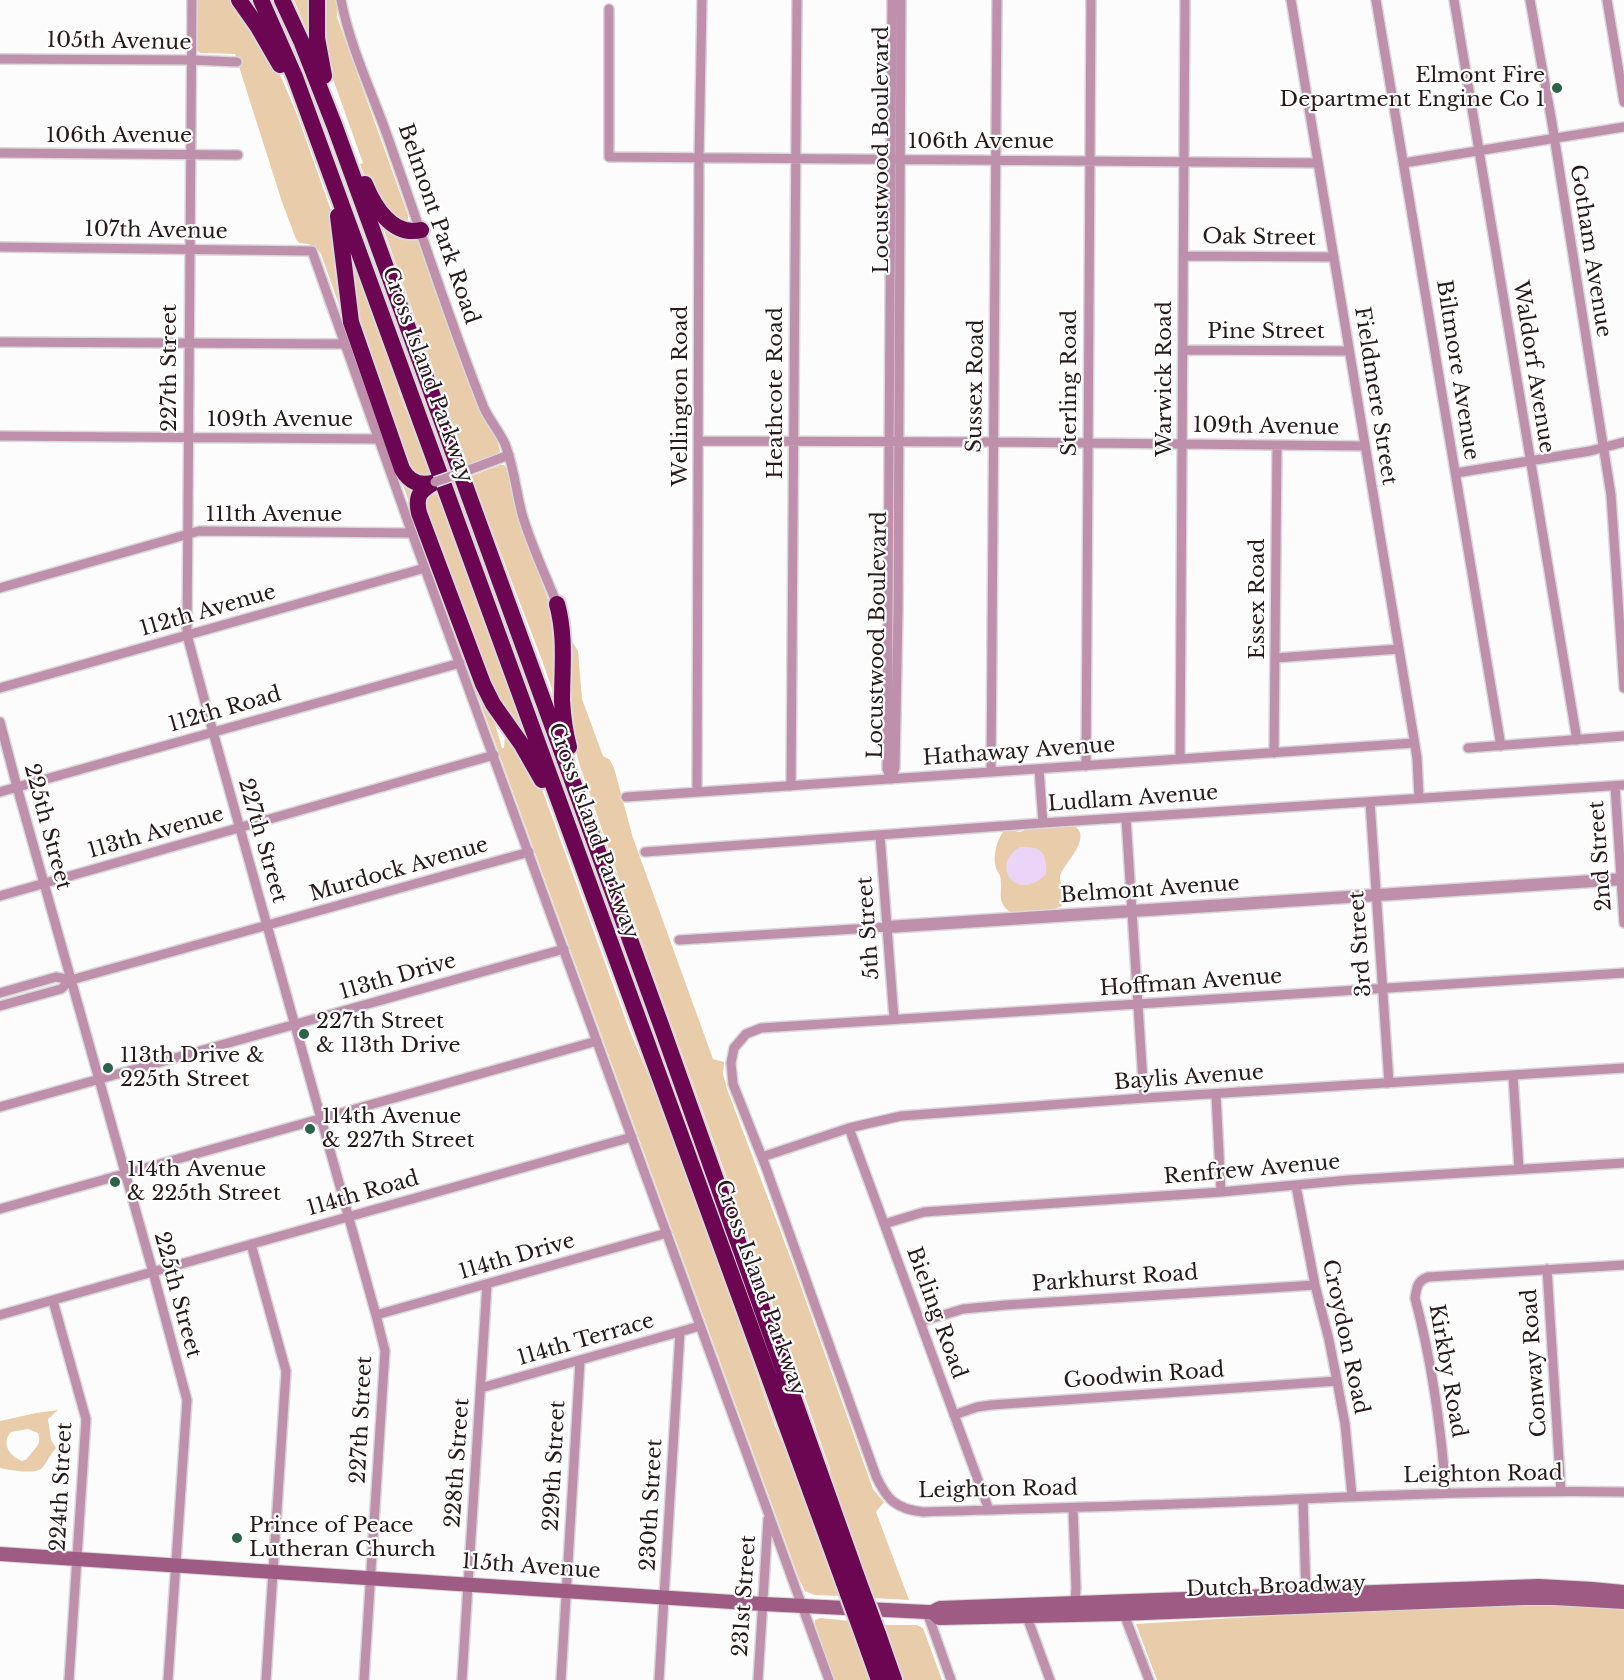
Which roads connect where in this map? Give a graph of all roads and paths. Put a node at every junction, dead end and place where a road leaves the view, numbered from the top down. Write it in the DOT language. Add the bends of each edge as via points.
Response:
graph roads {
  1 [pos="192,0"];
  2 [pos="239,0"];
  3 [pos="261,0"];
  4 [pos="282,0"];
  5 [pos="341,0"];
  6 [pos="702,0"];
  7 [pos="797,0"];
  8 [pos="997,0"];
  9 [pos="1091,0"];
  10 [pos="1185,0"];
  11 [pos="1291,0"];
  12 [pos="1377,0"];
  13 [pos="1454,0"];
  14 [pos="1530,0"];
  15 [pos="1607,0"];
  16 [pos="318,3"];
  17 [pos="897,4"];
  18 [pos="609,9"];
  19 [pos="0,59"];
  20 [pos="191,60"];
  21 [pos="237,62"];
  22 [pos="1624,102"];
  23 [pos="312,124"];
  24 [pos="1624,127"];
  25 [pos="337,134"];
  26 [pos="1553,138"];
  27 [pos="1479,151"];
  28 [pos="0,153"];
  29 [pos="190,154"];
  30 [pos="238,154"];
  31 [pos="699,158"];
  32 [pos="796,159"];
  33 [pos="895,159"];
  34 [pos="996,160"];
  35 [pos="1089,160"];
  36 [pos="1184,161"];
  37 [pos="1318,163"];
  38 [pos="1404,163"];
  39 [pos="330,173"];
  40 [pos="421,230"];
  41 [pos="0,247"];
  42 [pos="189,249"];
  43 [pos="1184,256"];
  44 [pos="1334,257"];
  45 [pos="0,342"];
  46 [pos="189,343"];
  47 [pos="344,344"];
  48 [pos="1183,350"];
  49 [pos="1349,351"];
  50 [pos="0,436"];
  51 [pos="188,437"];
  52 [pos="379,439"];
  53 [pos="699,441"];
  54 [pos="793,441"];
  55 [pos="893,442"];
  56 [pos="993,442"];
  57 [pos="1624,442"];
  58 [pos="1087,443"];
  59 [pos="1182,444"];
  60 [pos="1277,446"];
  61 [pos="1365,446"];
  62 [pos="1604,448"];
  63 [pos="509,455"];
  64 [pos="1530,461"];
  65 [pos="1456,473"];
  66 [pos="435,482"];
  67 [pos="412,533"];
  68 [pos="187,534"];
  69 [pos="425,568"];
  70 [pos="0,588"];
  71 [pos="557,604"];
  72 [pos="898,611"];
  73 [pos="887,612"];
  74 [pos="188,635"];
  75 [pos="1399,650"];
  76 [pos="1275,658"];
  77 [pos="460,663"];
  78 [pos="0,688"];
  79 [pos="1624,688"];
  80 [pos="0,722"];
  81 [pos="213,732"];
  82 [pos="1624,736"];
  83 [pos="1576,740"];
  84 [pos="1414,743"];
  85 [pos="1501,746"];
  86 [pos="1468,748"];
  87 [pos="1274,753"];
  88 [pos="494,755"];
  89 [pos="1180,759"];
  90 [pos="1086,766"];
  91 [pos="1039,769"];
  92 [pos="991,772"];
  93 [pos="891,779"];
  94 [pos="1619,785"];
  95 [pos="791,786"];
  96 [pos="17,787"];
  97 [pos="0,792"];
  98 [pos="697,792"];
  99 [pos="626,797"];
  100 [pos="1419,798"];
  101 [pos="1370,802"];
  102 [pos="1126,818"];
  103 [pos="1043,823"];
  104 [pos="589,827"];
  105 [pos="240,828"];
  106 [pos="568,828"];
  107 [pos="880,835"];
  108 [pos="530,852"];
  109 [pos="645,852"];
  110 [pos="1623,879"];
  111 [pos="44,884"];
  112 [pos="1376,895"];
  113 [pos="0,896"];
  114 [pos="1132,911"];
  115 [pos="1624,923"];
  116 [pos="267,926"];
  117 [pos="887,927"];
  118 [pos="679,940"];
  119 [pos="564,949"];
  120 [pos="1624,973"];
  121 [pos="71,980"];
  122 [pos="1382,989"];
  123 [pos="0,993"];
  124 [pos="1138,1005"];
  125 [pos="0,1006"];
  126 [pos="894,1019"];
  127 [pos="295,1025"];
  128 [pos="761,1028"];
  129 [pos="597,1041"];
  130 [pos="1624,1068"];
  131 [pos="1513,1075"];
  132 [pos="99,1080"];
  133 [pos="1389,1083"];
  134 [pos="1216,1095"];
  135 [pos="1144,1098"];
  136 [pos="0,1107"];
  137 [pos="321,1119"];
  138 [pos="849,1128"];
  139 [pos="632,1137"];
  140 [pos="762,1157"];
  141 [pos="1624,1162"];
  142 [pos="1519,1169"];
  143 [pos="125,1174"];
  144 [pos="1296,1186"];
  145 [pos="1221,1192"];
  146 [pos="0,1209"];
  147 [pos="349,1217"];
  148 [pos="884,1224"];
  149 [pos="667,1233"];
  150 [pos="251,1245"];
  151 [pos="1624,1264"];
  152 [pos="1547,1269"];
  153 [pos="153,1272"];
  154 [pos="487,1284"];
  155 [pos="1315,1285"];
  156 [pos="53,1300"];
  157 [pos="0,1315"];
  158 [pos="376,1315"];
  159 [pos="920,1322"];
  160 [pos="700,1326"];
  161 [pos="680,1332"];
  162 [pos="579,1361"];
  163 [pos="1337,1381"];
  164 [pos="481,1388"];
  165 [pos="954,1415"];
  166 [pos="1561,1491"];
  167 [pos="1624,1492"];
  168 [pos="1446,1493"];
  169 [pos="1353,1496"];
  170 [pos="1303,1499"];
  171 [pos="1073,1508"];
  172 [pos="989,1510"];
  173 [pos="769,1514"];
  174 [pos="0,1554"];
  175 [pos="77,1559"];
  176 [pos="176,1565"];
  177 [pos="273,1572"];
  178 [pos="370,1578"];
  179 [pos="851,1582"];
  180 [pos="468,1584"];
  181 [pos="566,1591"];
  182 [pos="1624,1592"];
  183 [pos="1445,1595"];
  184 [pos="664,1597"];
  185 [pos="1306,1600"];
  186 [pos="1624,1602"];
  187 [pos="763,1604"];
  188 [pos="802,1606"];
  189 [pos="1123,1607"];
  190 [pos="1075,1609"];
  191 [pos="1027,1611"];
  192 [pos="925,1612"];
  193 [pos="871,1636"];
  194 [pos="69,1680"];
  195 [pos="168,1680"];
  196 [pos="266,1680"];
  197 [pos="364,1680"];
  198 [pos="462,1680"];
  199 [pos="561,1680"];
  200 [pos="659,1680"];
  201 [pos="758,1680"];
  202 [pos="829,1680"];
  203 [pos="879,1680"];
  204 [pos="894,1680"];
  205 [pos="951,1680"];
  206 [pos="1050,1680"];
  207 [pos="1149,1680"];
  1 -- 20 [label="street, 227th Street"];
  2 -- 23 [label="highway" via="264,36"];
  3 -- 23 [label="highway, Cross Island Parkway"];
  4 -- 25 [label="highway, Cross Island Parkway"];
  5 -- 40 [label="street, Belmont Park Road"];
  6 -- 31 [label="street, Wellington Road"];
  7 -- 32 [label="street, Heathcote Road"];
  8 -- 34 [label="street, Sussex Road"];
  9 -- 35 [label="street, Sterling Road"];
  10 -- 36 [label="street, Warwick Road"];
  11 -- 37 [label="street, Fieldmere Street"];
  12 -- 38 [label="street, Biltmore Avenue"];
  13 -- 27 [label="street, Waldorf Avenue"];
  14 -- 26 [label="street, Gotham Avenue"];
  15 -- 22 [label="street"];
  16 -- 25 [label="highway" via="319,47"];
  17 -- 33 [label="street, Locustwood Boulevard"];
  18 -- 31 [label="street, 106th Avenue" via="609,157"];
  19 -- 20 [label="street, 105th Avenue"];
  20 -- 21 [label="street, 105th Avenue"];
  20 -- 29 [label="street, 227th Street"];
  23 -- 39 [label="highway, Cross Island Parkway"];
  24 -- 26 [label="street"];
  25 -- 40 [label="highway" via="382,214 402,229"];
  25 -- 104 [label="highway, Cross Island Parkway"];
  26 -- 27 [label="street"];
  26 -- 62 [label="street, Gotham Avenue"];
  27 -- 38 [label="street"];
  27 -- 64 [label="street, Waldorf Avenue"];
  28 -- 29 [label="street, 106th Avenue"];
  29 -- 30 [label="street, 106th Avenue"];
  29 -- 42 [label="street, 227th Street"];
  31 -- 32 [label="street, 106th Avenue"];
  31 -- 53 [label="street, Wellington Road"];
  32 -- 33 [label="street, 106th Avenue"];
  32 -- 54 [label="street, Heathcote Road"];
  33 -- 34 [label="street, 106th Avenue"];
  33 -- 55 [label="street, Locustwood Boulevard"];
  34 -- 35 [label="street, 106th Avenue"];
  34 -- 56 [label="street, Sussex Road"];
  35 -- 36 [label="street, 106th Avenue"];
  35 -- 58 [label="street, Sterling Road"];
  36 -- 37 [label="street, 106th Avenue"];
  36 -- 43 [label="street, Warwick Road"];
  37 -- 44 [label="street, Fieldmere Street"];
  38 -- 65 [label="street, Biltmore Avenue"];
  39 -- 66 [label="highway" via="355,334 404,473 419,484"];
  39 -- 106 [label="highway, Cross Island Parkway"];
  40 -- 63 [label="street, Belmont Park Road" via="485,411"];
  41 -- 42 [label="street, 107th Avenue"];
  42 -- 46 [label="street, 227th Street"];
  42 -- 47 [label="street, 107th Avenue" via="312,251"];
  43 -- 44 [label="street, Oak Street"];
  43 -- 48 [label="street, Warwick Road"];
  44 -- 49 [label="street, Fieldmere Street"];
  45 -- 46 [label="street"];
  46 -- 47 [label="street"];
  46 -- 51 [label="street, 227th Street"];
  47 -- 52 [label="street"];
  48 -- 49 [label="street, Pine Street"];
  48 -- 59 [label="street, Warwick Road"];
  49 -- 61 [label="street, Fieldmere Street"];
  50 -- 51 [label="street, 109th Avenue"];
  51 -- 52 [label="street, 109th Avenue"];
  51 -- 68 [label="street, 227th Street"];
  52 -- 67 [label="street"];
  53 -- 54 [label="street, 109th Avenue"];
  53 -- 98 [label="street, Wellington Road"];
  54 -- 55 [label="street, 109th Avenue"];
  54 -- 95 [label="street, Heathcote Road"];
  55 -- 56 [label="street, 109th Avenue"];
  55 -- 72 [label="street, Locustwood Boulevard"];
  55 -- 73 [label="street, Locustwood Boulevard"];
  56 -- 58 [label="street, 109th Avenue"];
  56 -- 92 [label="street, Sussex Road"];
  57 -- 62 [label="street"];
  58 -- 59 [label="street, 109th Avenue"];
  58 -- 90 [label="street, Sterling Road"];
  59 -- 60 [label="street, 109th Avenue"];
  59 -- 89 [label="street, Warwick Road"];
  60 -- 61 [label="street, 109th Avenue"];
  60 -- 76 [label="street, Essex Road"];
  61 -- 75 [label="street, Fieldmere Street"];
  62 -- 64 [label="street"];
  62 -- 79 [label="street, Gotham Avenue" via="1611,495"];
  63 -- 66 [label="street, bridge"];
  63 -- 71 [label="street, Belmont Park Road" via="523,515"];
  64 -- 65 [label="street"];
  64 -- 83 [label="street, Waldorf Avenue"];
  65 -- 85 [label="street, Biltmore Avenue"];
  66 -- 106 [label="highway" via="420,493 418,510 475,664 494,704 522,745"];
  67 -- 68 [label="street, 111th Avenue"];
  67 -- 69 [label="street"];
  68 -- 70 [label="street, 111th Avenue"];
  68 -- 74 [label="street, 227th Street"];
  69 -- 74 [label="street, 112th Avenue"];
  69 -- 77 [label="street"];
  71 -- 104 [label="highway" via="564,636 563,718"];
  72 -- 73 [label="street"];
  72 -- 93 [label="street, Locustwood Boulevard" via="895,768"];
  73 -- 93 [label="street, Locustwood Boulevard" via="887,769"];
  74 -- 78 [label="street, 112th Avenue"];
  74 -- 81 [label="street, 227th Street"];
  75 -- 76 [label="street"];
  75 -- 84 [label="street, Fieldmere Street"];
  76 -- 87 [label="street, Essex Road"];
  77 -- 81 [label="street, 112th Road"];
  77 -- 88 [label="street"];
  80 -- 96 [label="street, 225th Street"];
  81 -- 96 [label="street, 112th Road"];
  81 -- 105 [label="street, 227th Street"];
  82 -- 83 [label="street"];
  83 -- 85 [label="street"];
  84 -- 87 [label="street, Hathaway Avenue"];
  84 -- 100 [label="street, Fieldmere Street"];
  85 -- 86 [label="street"];
  87 -- 89 [label="street, Hathaway Avenue"];
  88 -- 105 [label="street, 113th Avenue"];
  88 -- 108 [label="street"];
  89 -- 90 [label="street, Hathaway Avenue"];
  90 -- 91 [label="street, Hathaway Avenue"];
  91 -- 92 [label="street, Hathaway Avenue"];
  91 -- 103 [label="street"];
  92 -- 93 [label="street, Hathaway Avenue"];
  93 -- 95 [label="street, Hathaway Avenue"];
  94 -- 100 [label="street, Ludlam Avenue"];
  94 -- 110 [label="street, 2nd Street"];
  95 -- 98 [label="street, Hathaway Avenue"];
  96 -- 97 [label="street, 112th Road"];
  96 -- 111 [label="street, 225th Street"];
  98 -- 99 [label="street, Hathaway Avenue"];
  100 -- 101 [label="street, Ludlam Avenue"];
  101 -- 102 [label="street, Ludlam Avenue"];
  101 -- 112 [label="street, 3rd Street"];
  102 -- 103 [label="street, Ludlam Avenue"];
  102 -- 114 [label="street"];
  103 -- 107 [label="street, Ludlam Avenue"];
  104 -- 179 [label="highway, Cross Island Parkway"];
  105 -- 111 [label="street, 113th Avenue"];
  105 -- 116 [label="street, 227th Street"];
  106 -- 179 [label="highway, Cross Island Parkway"];
  107 -- 109 [label="street, Ludlam Avenue"];
  107 -- 117 [label="street, 5th Street"];
  108 -- 116 [label="street, Murdock Avenue"];
  108 -- 119 [label="street"];
  110 -- 112 [label="street, Belmont Avenue"];
  110 -- 115 [label="street, 2nd Street"];
  111 -- 113 [label="street, 113th Avenue"];
  111 -- 121 [label="street, 225th Street"];
  112 -- 114 [label="street, Belmont Avenue"];
  112 -- 122 [label="street, 3rd Street"];
  114 -- 117 [label="street, Belmont Avenue"];
  114 -- 124 [label="street"];
  116 -- 121 [label="street, Murdock Avenue"];
  116 -- 127 [label="street, 227th Street"];
  117 -- 118 [label="street, Belmont Avenue"];
  117 -- 126 [label="street, 5th Street"];
  119 -- 127 [label="street, 113th Drive"];
  119 -- 129 [label="street"];
  120 -- 122 [label="street, Hoffman Avenue"];
  121 -- 123 [label="street, Murdock Avenue" via="56,977"];
  121 -- 125 [label="street, Murdock Avenue" via="61,989"];
  121 -- 132 [label="street, 225th Street"];
  122 -- 124 [label="street, Hoffman Avenue"];
  122 -- 133 [label="street, 3rd Street"];
  124 -- 126 [label="street, Hoffman Avenue"];
  124 -- 135 [label="street"];
  126 -- 128 [label="street, Hoffman Avenue"];
  127 -- 132 [label="street, 113th Drive"];
  127 -- 137 [label="street, 227th Street"];
  128 -- 140 [label="street, Leighton Road" via="746,1034 734,1048 731,1063 734,1084"];
  129 -- 137 [label="street"];
  129 -- 139 [label="street"];
  130 -- 131 [label="street, Baylis Avenue"];
  131 -- 133 [label="street, Baylis Avenue"];
  131 -- 142 [label="street"];
  132 -- 136 [label="street, 113th Drive"];
  132 -- 143 [label="street, 225th Street"];
  133 -- 134 [label="street, Baylis Avenue"];
  134 -- 135 [label="street, Baylis Avenue"];
  134 -- 145 [label="street"];
  135 -- 138 [label="street, Baylis Avenue" via="901,1116"];
  137 -- 143 [label="street"];
  137 -- 147 [label="street, 227th Street"];
  138 -- 140 [label="street, Baylis Avenue"];
  138 -- 148 [label="street, Bieling Road"];
  139 -- 147 [label="street, 114th Road"];
  139 -- 149 [label="street"];
  140 -- 172 [label="street, Leighton Road" via="886,1496 900,1507 912,1510"];
  141 -- 142 [label="street, Renfrew Avenue"];
  142 -- 144 [label="street, Renfrew Avenue"];
  143 -- 146 [label="street"];
  143 -- 153 [label="street, 225th Street"];
  144 -- 145 [label="street, Renfrew Avenue"];
  144 -- 155 [label="street, Croydon Road"];
  145 -- 148 [label="street, Renfrew Avenue" via="924,1212"];
  147 -- 150 [label="street, 114th Road"];
  147 -- 158 [label="street, 227th Street"];
  148 -- 159 [label="street, Bieling Road"];
  149 -- 154 [label="street, 114th Drive"];
  149 -- 160 [label="street"];
  150 -- 153 [label="street, 114th Road"];
  150 -- 177 [label="street" via="286,1371"];
  151 -- 152 [label="street, Kirkby Road"];
  152 -- 166 [label="street, Conway Road"];
  152 -- 168 [label="street, Kirkby Road" via="1428,1277 1417,1284 1415,1298 1435,1387"];
  153 -- 156 [label="street, 114th Road"];
  153 -- 176 [label="street, 225th Street" via="187,1400"];
  154 -- 158 [label="street, 114th Drive"];
  154 -- 164 [label="street, 228th Street"];
  155 -- 159 [label="street, Parkhurst Road" via="963,1309"];
  155 -- 163 [label="street, Croydon Road"];
  156 -- 157 [label="street, 114th Road"];
  156 -- 175 [label="street, 224th Street" via="86,1419"];
  158 -- 178 [label="street, 227th Street" via="385,1352"];
  159 -- 165 [label="street, Bieling Road"];
  160 -- 161 [label="street, 114th Terrace"];
  160 -- 173 [label="street"];
  161 -- 162 [label="street, 114th Terrace"];
  161 -- 184 [label="street, 230th Street"];
  162 -- 164 [label="street, 114th Terrace"];
  162 -- 181 [label="street, 229th Street"];
  163 -- 165 [label="street, Goodwin Road" via="984,1405"];
  163 -- 169 [label="street, Croydon Road"];
  164 -- 180 [label="street, 228th Street"];
  165 -- 172 [label="street, Bieling Road"];
  166 -- 167 [label="street, Leighton Road"];
  166 -- 168 [label="street, Leighton Road"];
  168 -- 169 [label="street, Leighton Road"];
  169 -- 170 [label="street, Leighton Road"];
  170 -- 171 [label="street, Leighton Road"];
  170 -- 185 [label="street"];
  171 -- 172 [label="street, Leighton Road"];
  171 -- 190 [label="street"];
  173 -- 187 [label="street, 231st Street"];
  173 -- 188 [label="street"];
  174 -- 175 [label="main road, 115th Avenue"];
  175 -- 176 [label="main road, 115th Avenue"];
  175 -- 194 [label="street, 224th Street"];
  176 -- 177 [label="main road, 115th Avenue"];
  176 -- 195 [label="street, 225th Street"];
  177 -- 178 [label="main road, 115th Avenue"];
  177 -- 196 [label="street"];
  178 -- 180 [label="main road, 115th Avenue"];
  178 -- 197 [label="street, 227th Street"];
  179 -- 193 [label="highway, Cross Island Parkway, bridge"];
  180 -- 181 [label="main road, 115th Avenue"];
  180 -- 198 [label="street, 228th Street"];
  181 -- 184 [label="main road, 115th Avenue"];
  181 -- 199 [label="street, 229th Street"];
  182 -- 183 [label="main road, Dutch Broadway" via="1539,1586"];
  183 -- 185 [label="main road, Dutch Broadway"];
  183 -- 186 [label="main road, Dutch Broadway"];
  184 -- 187 [label="main road, 115th Avenue"];
  184 -- 200 [label="street, 230th Street"];
  185 -- 189 [label="main road, Dutch Broadway"];
  187 -- 188 [label="main road, 115th Avenue"];
  187 -- 201 [label="street, 231st Street"];
  188 -- 192 [label="main road, 115th Avenue"];
  188 -- 202 [label="street"];
  189 -- 190 [label="main road, Dutch Broadway"];
  189 -- 207 [label="street"];
  190 -- 191 [label="main road, Dutch Broadway"];
  191 -- 192 [label="main road, Dutch Broadway" via="939,1618"];
  191 -- 206 [label="street"];
  192 -- 205 [label="street"];
  193 -- 203 [label="highway, Cross Island Parkway"];
  193 -- 204 [label="highway, Cross Island Parkway"];
}
